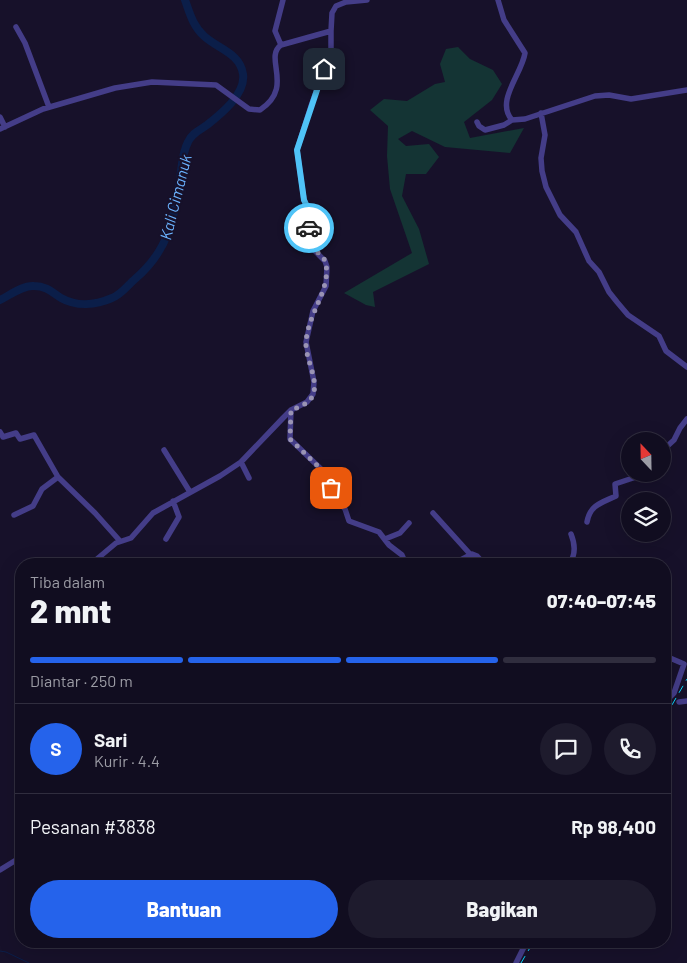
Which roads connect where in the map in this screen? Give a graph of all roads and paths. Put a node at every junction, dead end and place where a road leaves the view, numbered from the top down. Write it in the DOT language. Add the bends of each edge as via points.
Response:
graph roads {
  1 [pos="283,0"];
  2 [pos="367,0"];
  3 [pos="498,0"];
  4 [pos="16,27"];
  5 [pos="330,31"];
  6 [pos="281,45"];
  7 [pos="687,90"];
  8 [pos="47,108"];
  9 [pos="541,114"];
  10 [pos="0,117"];
  11 [pos="515,120"];
  12 [pos="477,122"];
  13 [pos="2,128"];
  14 [pos="687,367"];
  15 [pos="291,410"];
  16 [pos="687,419"];
  17 [pos="0,432"];
  18 [pos="671,443"];
  19 [pos="164,450"];
  20 [pos="241,462"];
  21 [pos="58,477"];
  22 [pos="249,478"];
  23 [pos="622,482"];
  24 [pos="190,492"];
  25 [pos="173,501"];
  26 [pos="433,513"];
  27 [pos="14,515"];
  28 [pos="409,522"];
  29 [pos="587,522"];
  30 [pos="571,534"];
  31 [pos="385,539"];
  32 [pos="166,540"];
  33 [pos="120,541"];
  34 [pos="470,554"];
  35 [pos="99,558"];
  36 [pos="403,558"];
  37 [pos="463,558"];
  38 [pos="479,558"];
  39 [pos="573,558"];
  40 [pos="671,658"];
  41 [pos="685,664"];
  42 [pos="671,696"];
  43 [pos="687,701"];
  44 [pos="679,702"];
  45 [pos="15,861"];
  46 [pos="0,870"];
  47 [pos="525,948"];
  48 [pos="516,963"];
  1 -- 6 [label="street" via="274,31"];
  2 -- 5 [label="street" via="336,6"];
  3 -- 11 [label="street" via="504,20 524,53 507,100 506,112"];
  4 -- 8 [label="street" via="25,43"];
  5 -- 6 [label="street"];
  5 -- 15 [label="street" via="331,50 297,150 304,200 311,215 309,237 314,250 325,260 327,281 313,311 306,342 314,382 313,394 307,402"];
  6 -- 8 [label="street" via="274,53 278,77 276,90 270,101 257,111 216,85 152,82 115,88"];
  7 -- 9 [label="street" via="629,100 609,95 596,96"];
  8 -- 13 [label="street"];
  9 -- 11 [label="street"];
  9 -- 14 [label="street" via="546,135 542,171 560,215 576,232 587,258 628,315 659,336 666,351"];
  10 -- 13 [label="street"];
  11 -- 12 [label="street" via="486,130"];
  15 -- 20 [label="street"];
  15 -- 31 [label="street" via="290,439 322,470 333,493 346,509 349,521 373,529"];
  16 -- 18 [label="street"];
  17 -- 21 [label="street" via="3,437 15,432 20,438 34,435"];
  19 -- 24 [label="street"];
  20 -- 22 [label="street"];
  20 -- 24 [label="street"];
  21 -- 27 [label="street" via="42,489 33,506"];
  21 -- 33 [label="street"];
  23 -- 29 [label="street" via="616,484 616,495 593,507"];
  24 -- 25 [label="street"];
  25 -- 32 [label="street" via="179,517"];
  25 -- 33 [label="street" via="148,518 131,538"];
  26 -- 34 [label="street"];
  28 -- 31 [label="street" via="400,532"];
  30 -- 39 [label="street"];
  31 -- 36 [label="street"];
  33 -- 35 [label="street"];
  34 -- 37 [label="street"];
  34 -- 38 [label="street"];
  40 -- 41 [label="street"];
  41 -- 42 [label="street"];
  43 -- 44 [label="street"];
  45 -- 46 [label="street"];
  47 -- 48 [label="street"];
}
